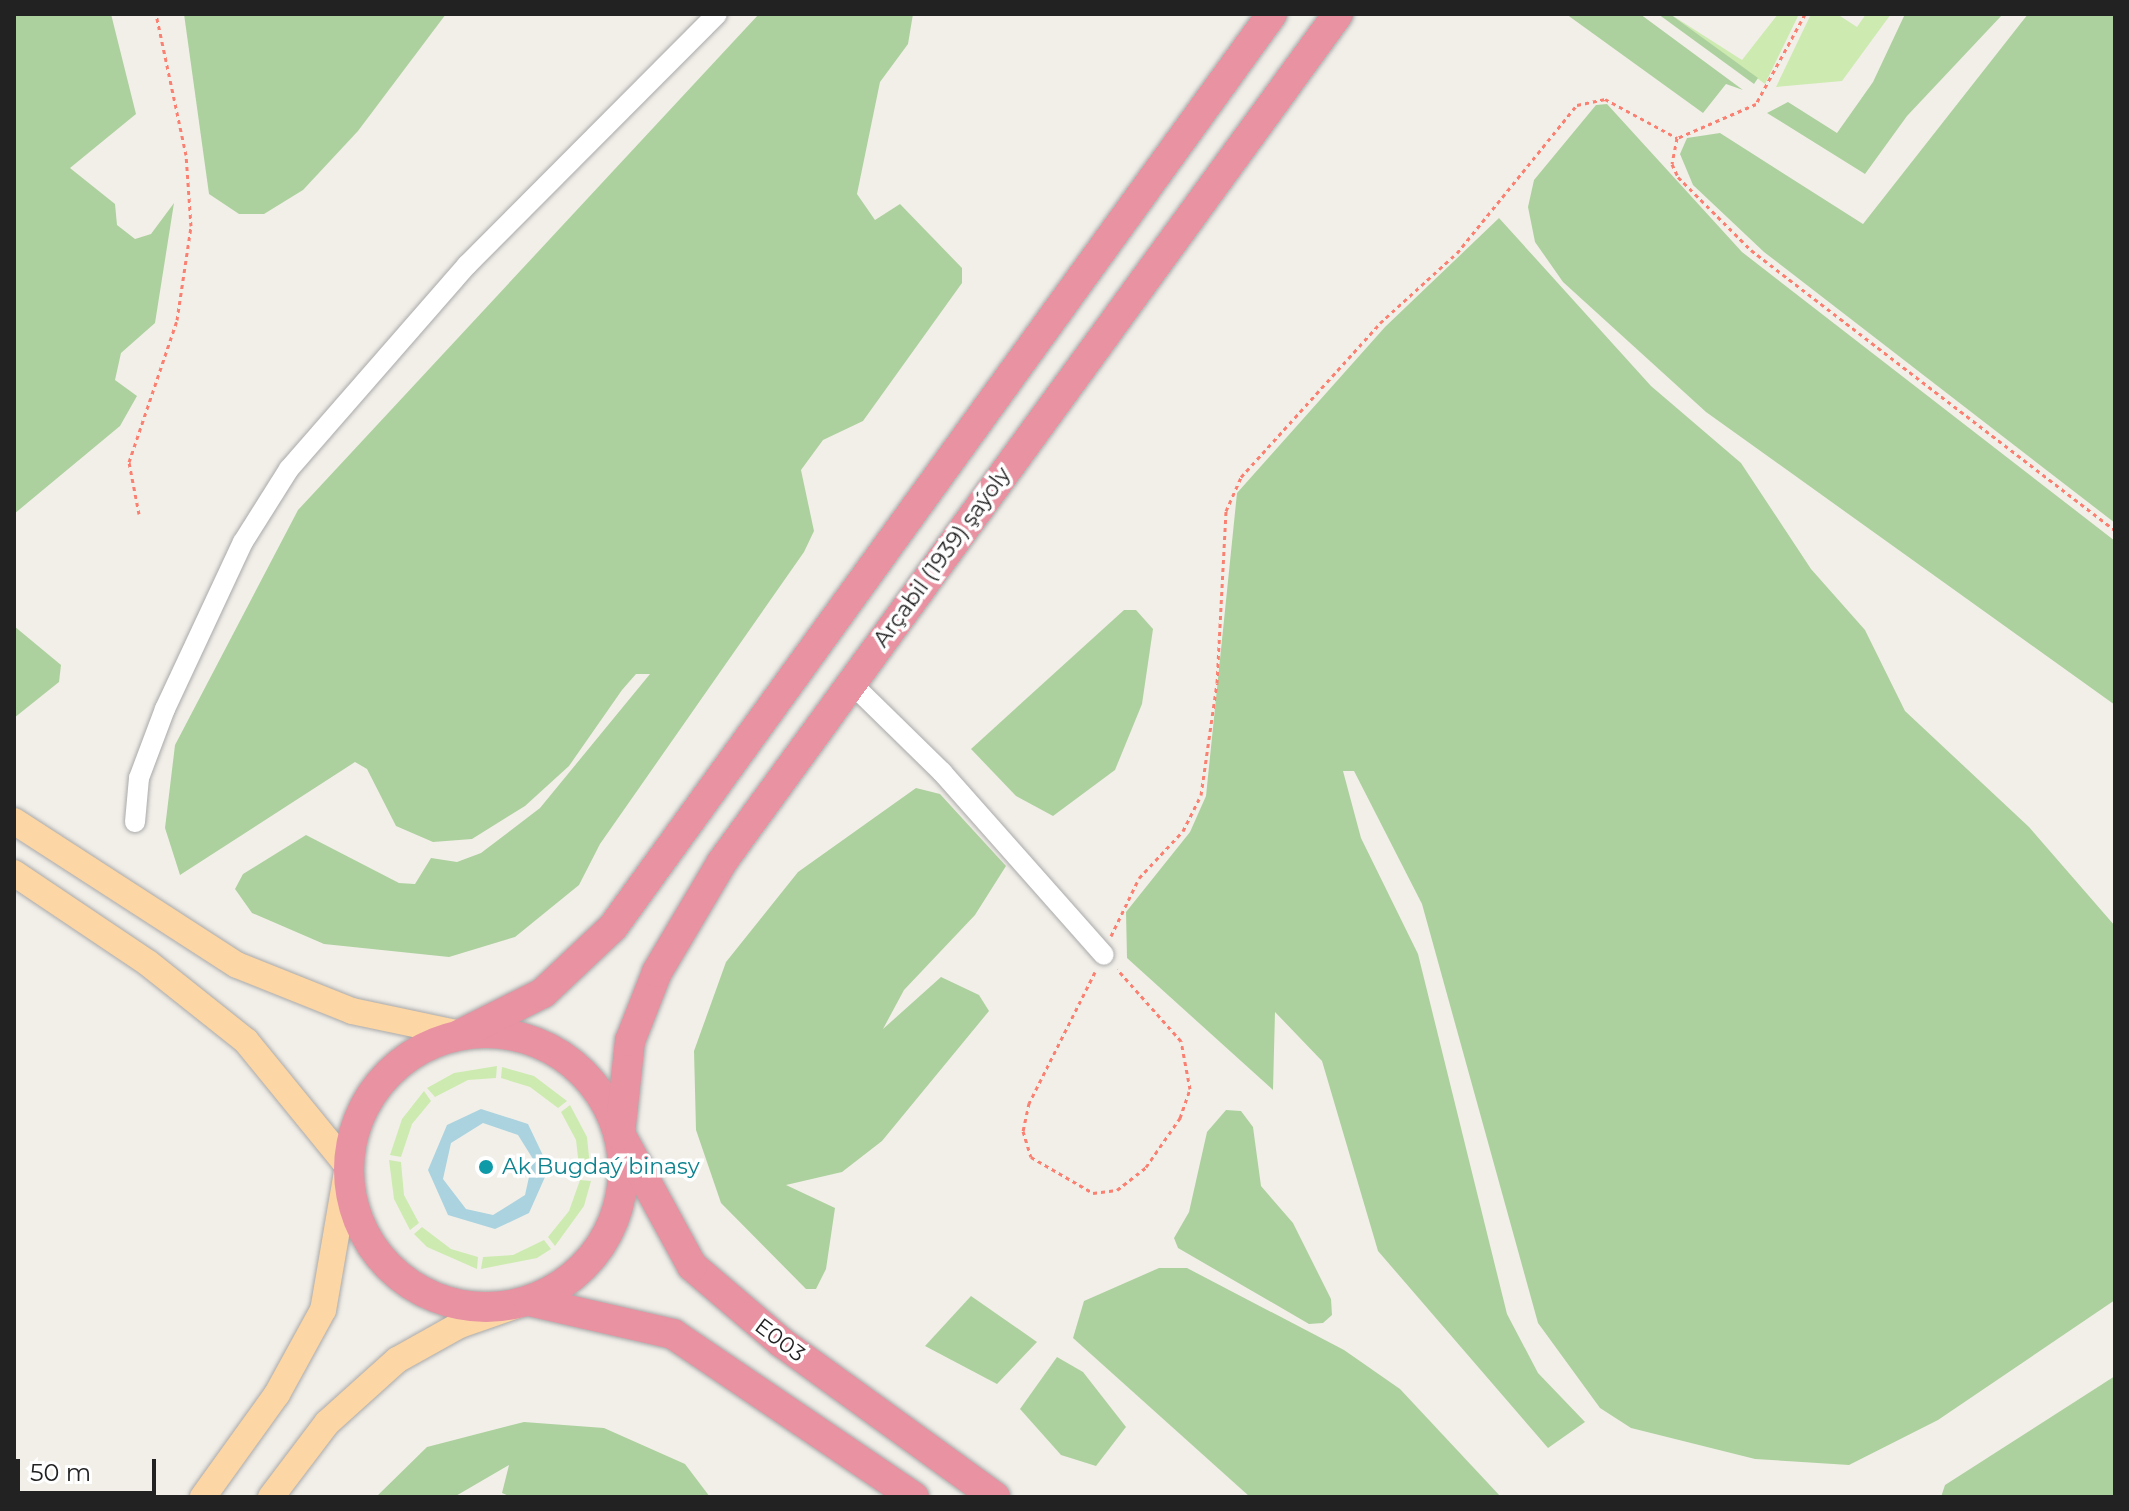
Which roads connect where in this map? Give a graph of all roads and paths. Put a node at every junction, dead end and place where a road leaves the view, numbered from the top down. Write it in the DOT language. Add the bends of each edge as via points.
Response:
graph roads {
  1 [pos="156,14"];
  2 [pos="717,14"];
  3 [pos="1272,14"];
  4 [pos="1338,14"];
  5 [pos="1805,14"];
  6 [pos="1677,138"];
  7 [pos="139,514"];
  8 [pos="2115,530"];
  9 [pos="850,682"];
  10 [pos="14,821"];
  11 [pos="135,822"];
  12 [pos="14,873"];
  13 [pos="1104,955"];
  14 [pos="461,1034"];
  15 [pos="620,1134"];
  16 [pos="348,1166"];
  17 [pos="529,1301"];
  18 [pos="203,1497"];
  19 [pos="271,1497"];
  20 [pos="914,1497"];
  21 [pos="995,1497"];
  1 -- 7 [label="path" via="186,155 191,226 177,320 129,462"];
  2 -- 11 [label="lane" via="467,265 289,469 243,542 165,709 139,778"];
  3 -- 14 [label="highway" via="613,927 543,993"];
  4 -- 9 [label="highway, Arçabil (1939) şaýoly"];
  5 -- 6 [label="path" via="1756,104"];
  6 -- 8 [label="path" via="1672,164 1678,177 1751,250"];
  6 -- 13 [label="path" via="1605,99 1577,105 1457,253 1380,323 1241,477 1226,511 1217,683 1201,795 1183,831 1139,878"];
  9 -- 13 [label="lane" via="942,772"];
  9 -- 15 [label="highway, Arçabil (1939) şaýoly" via="722,862 657,972 630,1041"];
  10 -- 14 [label="main road" via="237,965 352,1011"];
  12 -- 16 [label="main road" via="148,963 246,1041"];
  13 -- 13 [label="path" via="1029,1103 1023,1131 1031,1157 1093,1193 1117,1190 1146,1167 1180,1118 1190,1089 1181,1041"];
  14 -- 15 [label="highway" via="502,1033 542,1043 585,1075"];
  14 -- 16 [label="highway" via="394,1067 354,1129"];
  15 -- 17 [label="highway" via="624,1176 603,1241 566,1283"];
  15 -- 21 [label="highway, E003" via="663,1224 708,1284"];
  16 -- 17 [label="highway" via="354,1210 373,1249 403,1281 442,1301 485,1308"];
  16 -- 18 [label="main road" via="323,1310 277,1394"];
  17 -- 19 [label="main road" via="460,1325 397,1360 327,1423"];
  17 -- 20 [label="highway" via="625,1318 699,1347"];
}
